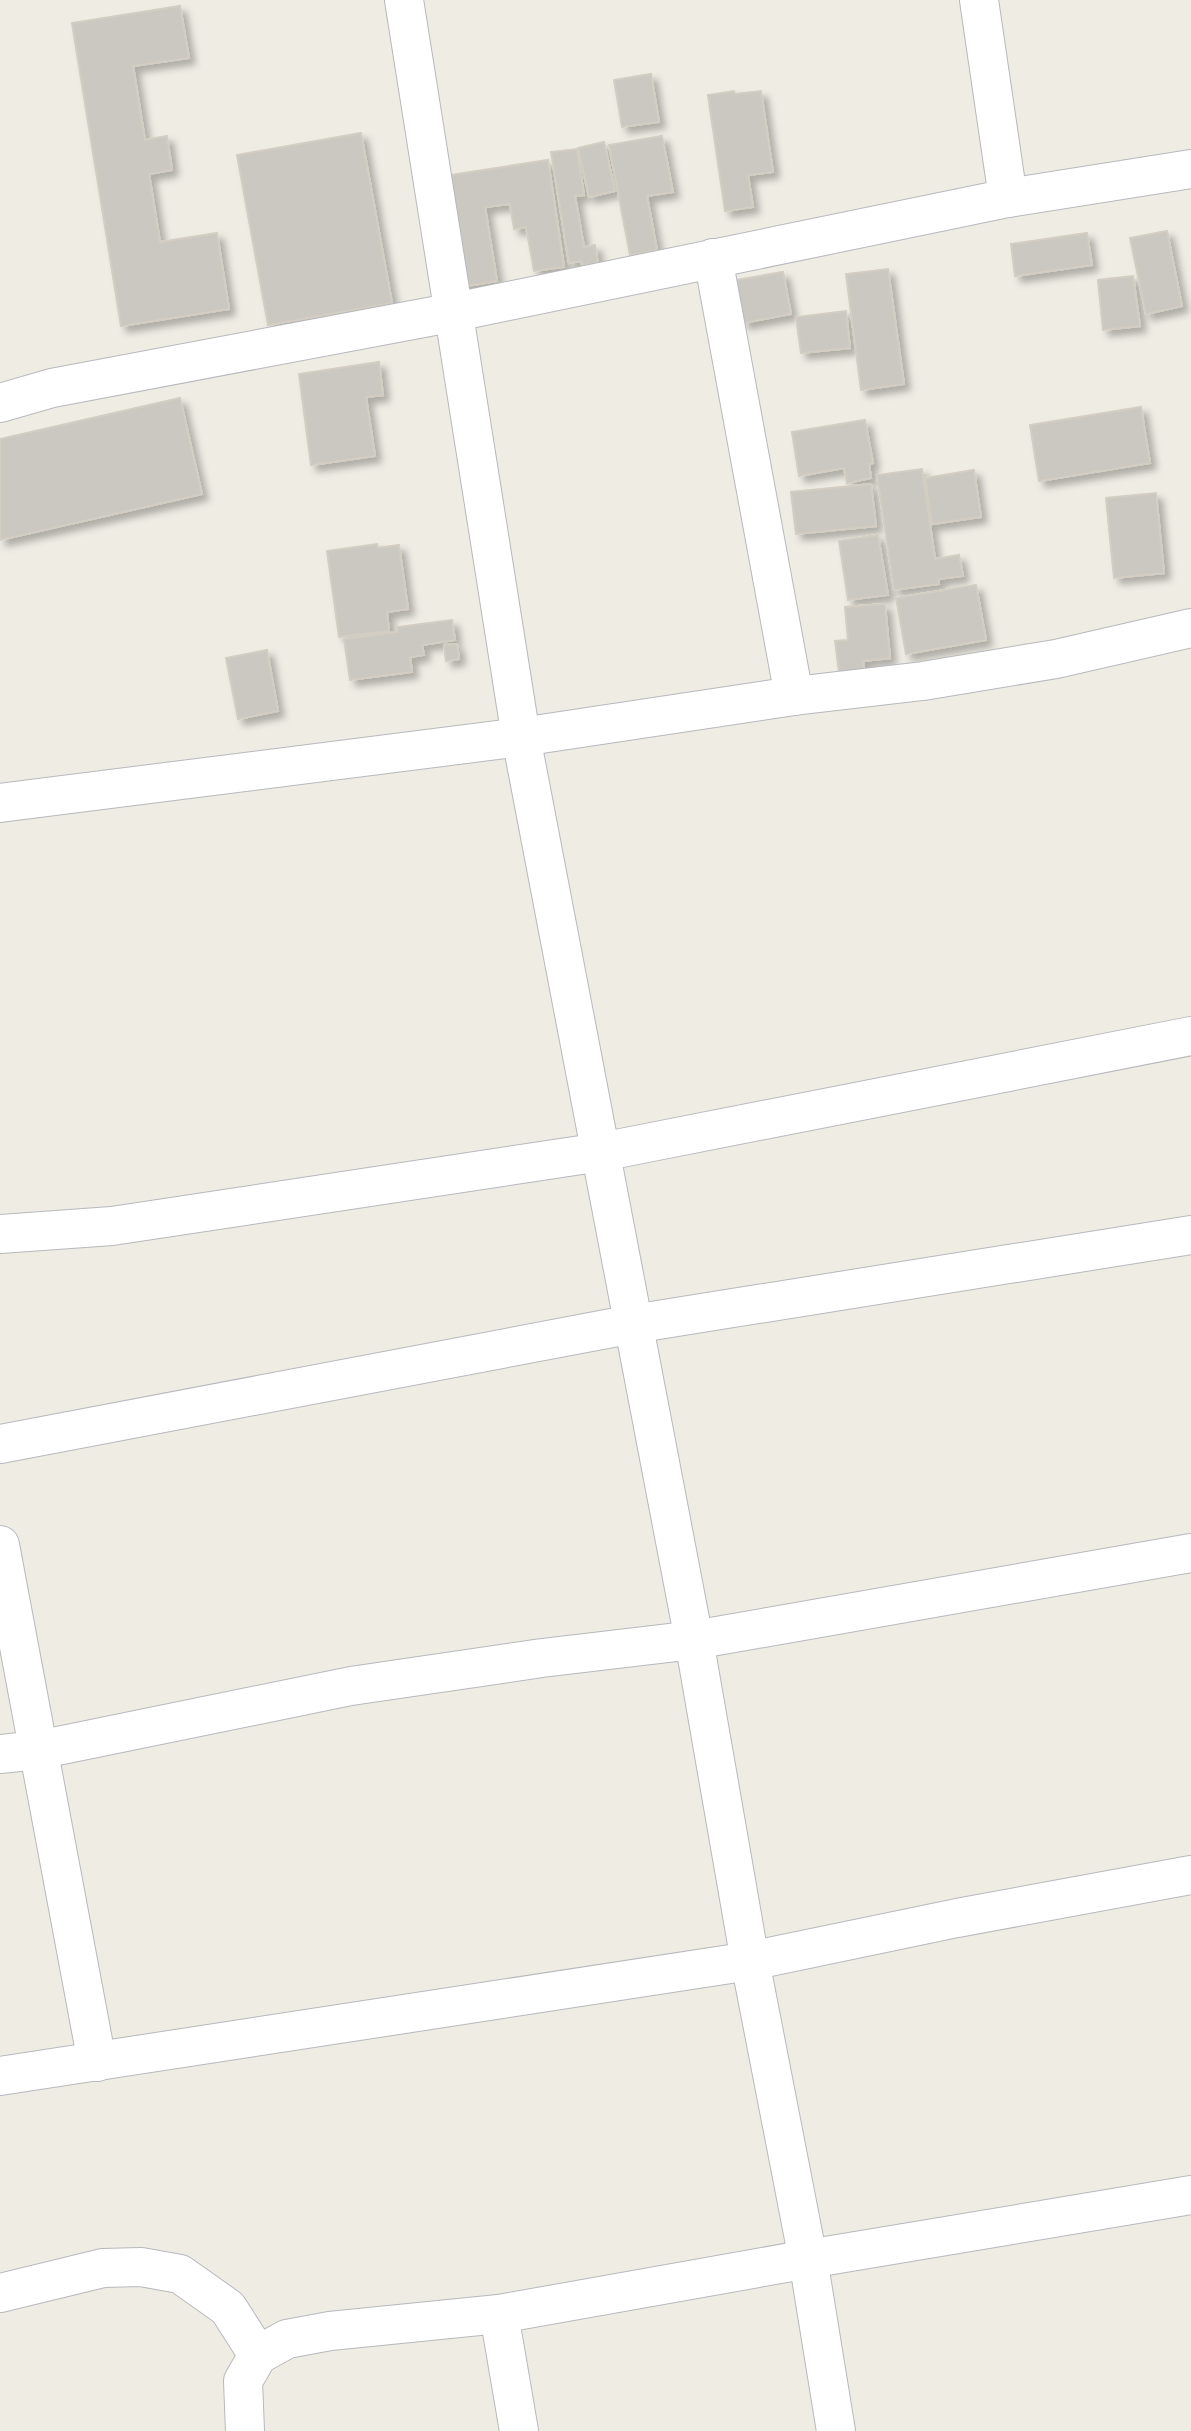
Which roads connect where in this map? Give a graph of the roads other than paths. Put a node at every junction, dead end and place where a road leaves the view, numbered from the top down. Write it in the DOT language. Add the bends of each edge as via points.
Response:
graph roads {
  1 [pos="404,0"];
  2 [pos="979,0"];
  3 [pos="1191,169"];
  4 [pos="1008,198"];
  5 [pos="713,258"];
  6 [pos="455,312"];
  7 [pos="0,403"];
  8 [pos="1191,628"];
  9 [pos="794,696"];
  10 [pos="521,737"];
  11 [pos="0,803"];
  12 [pos="1191,1036"];
  13 [pos="601,1152"];
  14 [pos="0,1234"];
  15 [pos="1191,1235"];
  16 [pos="634,1324"];
  17 [pos="0,1444"];
  18 [pos="0,1545"];
  19 [pos="1191,1553"];
  20 [pos="694,1640"];
  21 [pos="38,1751"];
  22 [pos="0,1754"];
  23 [pos="1191,1875"];
  24 [pos="750,1961"];
  25 [pos="97,2062"];
  26 [pos="0,2076"];
  27 [pos="1191,2194"];
  28 [pos="808,2259"];
  29 [pos="0,2293"];
  30 [pos="499,2314"];
  31 [pos="258,2355"];
  32 [pos="245,2431"];
  33 [pos="519,2431"];
  34 [pos="836,2431"];
  1 -- 6 [label="street"];
  2 -- 4 [label="street"];
  3 -- 4 [label="street"];
  4 -- 5 [label="street"];
  5 -- 6 [label="street"];
  5 -- 9 [label="street"];
  6 -- 7 [label="street" via="52,388"];
  6 -- 10 [label="street"];
  8 -- 9 [label="street" via="1056,659"];
  9 -- 10 [label="street"];
  10 -- 11 [label="street"];
  10 -- 13 [label="street"];
  12 -- 13 [label="street"];
  13 -- 14 [label="street" via="112,1226"];
  13 -- 16 [label="street"];
  15 -- 16 [label="street"];
  16 -- 17 [label="street"];
  16 -- 20 [label="street"];
  18 -- 21 [label="street"];
  19 -- 20 [label="street"];
  20 -- 21 [label="street" via="351,1686"];
  20 -- 24 [label="street"];
  21 -- 22 [label="street"];
  21 -- 25 [label="street"];
  23 -- 24 [label="street"];
  24 -- 25 [label="street"];
  24 -- 28 [label="street"];
  25 -- 26 [label="street"];
  27 -- 28 [label="street"];
  28 -- 30 [label="street"];
  28 -- 34 [label="street"];
  29 -- 31 [label="street" via="103,2268 141,2267 180,2274 228,2308"];
  30 -- 31 [label="street" via="308,2335 287,2339"];
  30 -- 33 [label="street"];
  31 -- 32 [label="street" via="243,2381"];
}
